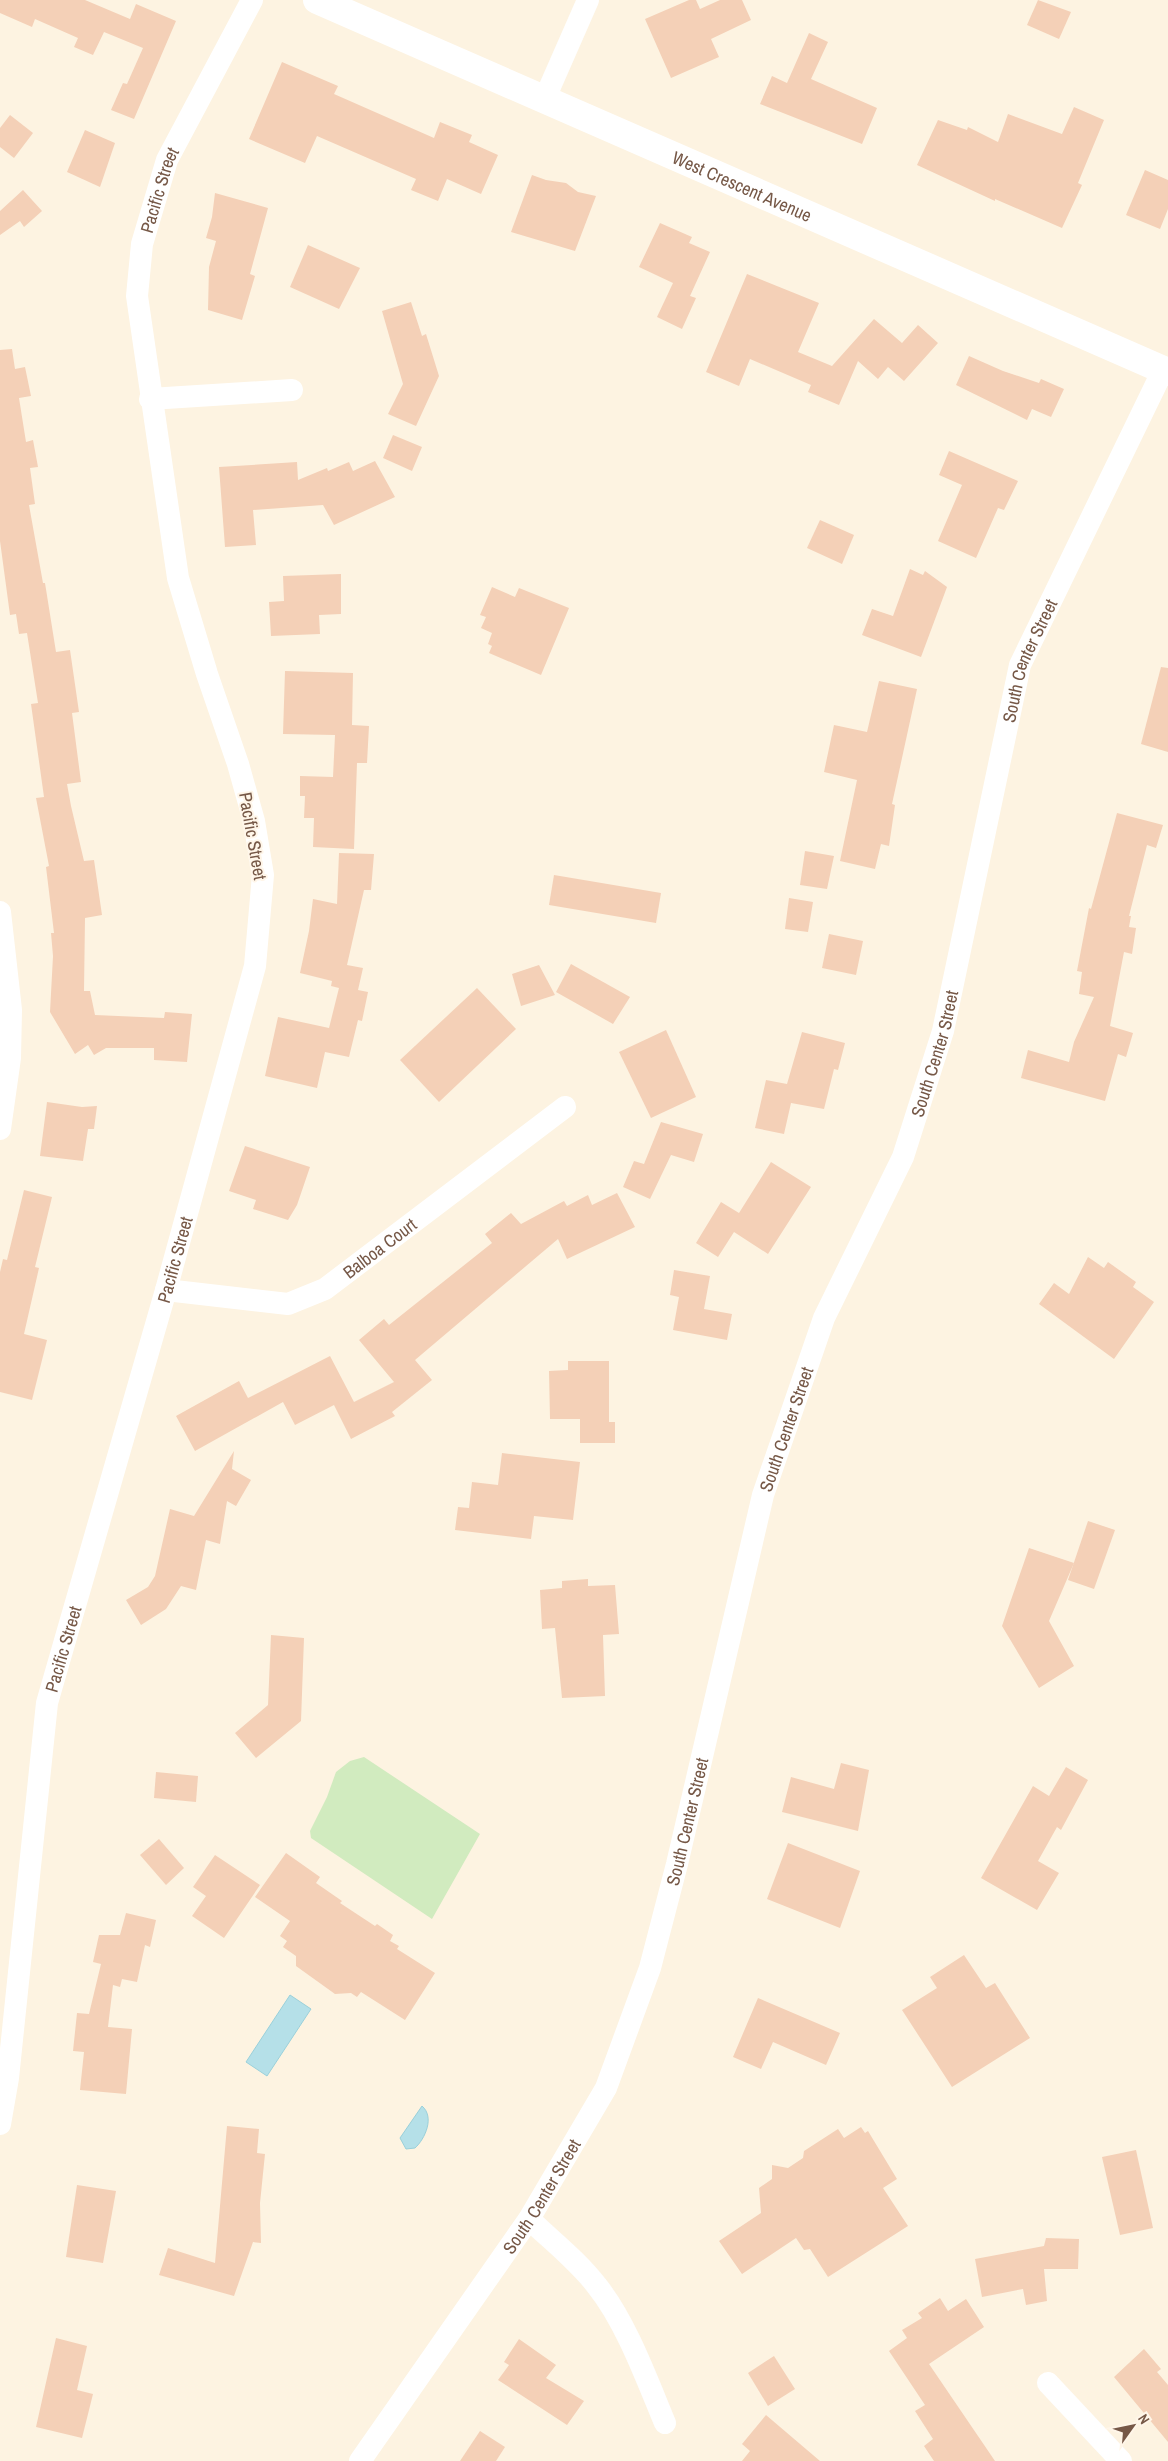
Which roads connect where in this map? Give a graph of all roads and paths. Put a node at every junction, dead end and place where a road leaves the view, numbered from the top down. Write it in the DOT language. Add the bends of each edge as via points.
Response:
graph roads {
  1 [pos="252,0"];
  2 [pos="317,0"];
  3 [pos="588,0"];
  4 [pos="545,98"];
  5 [pos="1165,371"];
  6 [pos="292,390"];
  7 [pos="150,399"];
  8 [pos="0,912"];
  9 [pos="6,1007"];
  10 [pos="565,1107"];
  11 [pos="0,1129"];
  12 [pos="166,1290"];
  13 [pos="3,2071"];
  14 [pos="0,2124"];
  15 [pos="529,2219"];
  16 [pos="1048,2383"];
  17 [pos="665,2423"];
  18 [pos="360,2461"];
  19 [pos="1121,2461"];
  1 -- 7 [label="street, Pacific Street" via="167,160 142,244 137,296"];
  2 -- 4 [label="street, West Crescent Avenue"];
  3 -- 4 [label="street"];
  4 -- 5 [label="street, West Crescent Avenue"];
  5 -- 15 [label="street, South Center Street" via="1020,665 943,1031 903,1158 824,1318 763,1495 650,1968 606,2088"];
  6 -- 7 [label="street"];
  7 -- 12 [label="street, Pacific Street" via="178,578 238,764 254,821 263,875 255,966"];
  8 -- 9 [label="street"];
  9 -- 11 [label="street" via="10,1058"];
  10 -- 12 [label="street, Balboa Court" via="325,1289 288,1304"];
  12 -- 13 [label="street, Pacific Street" via="47,1703"];
  13 -- 14 [label="street, Pacific Street"];
  15 -- 17 [label="street" via="585,2272 610,2306"];
  15 -- 18 [label="street, South Center Street"];
  16 -- 19 [label="street"];
}
